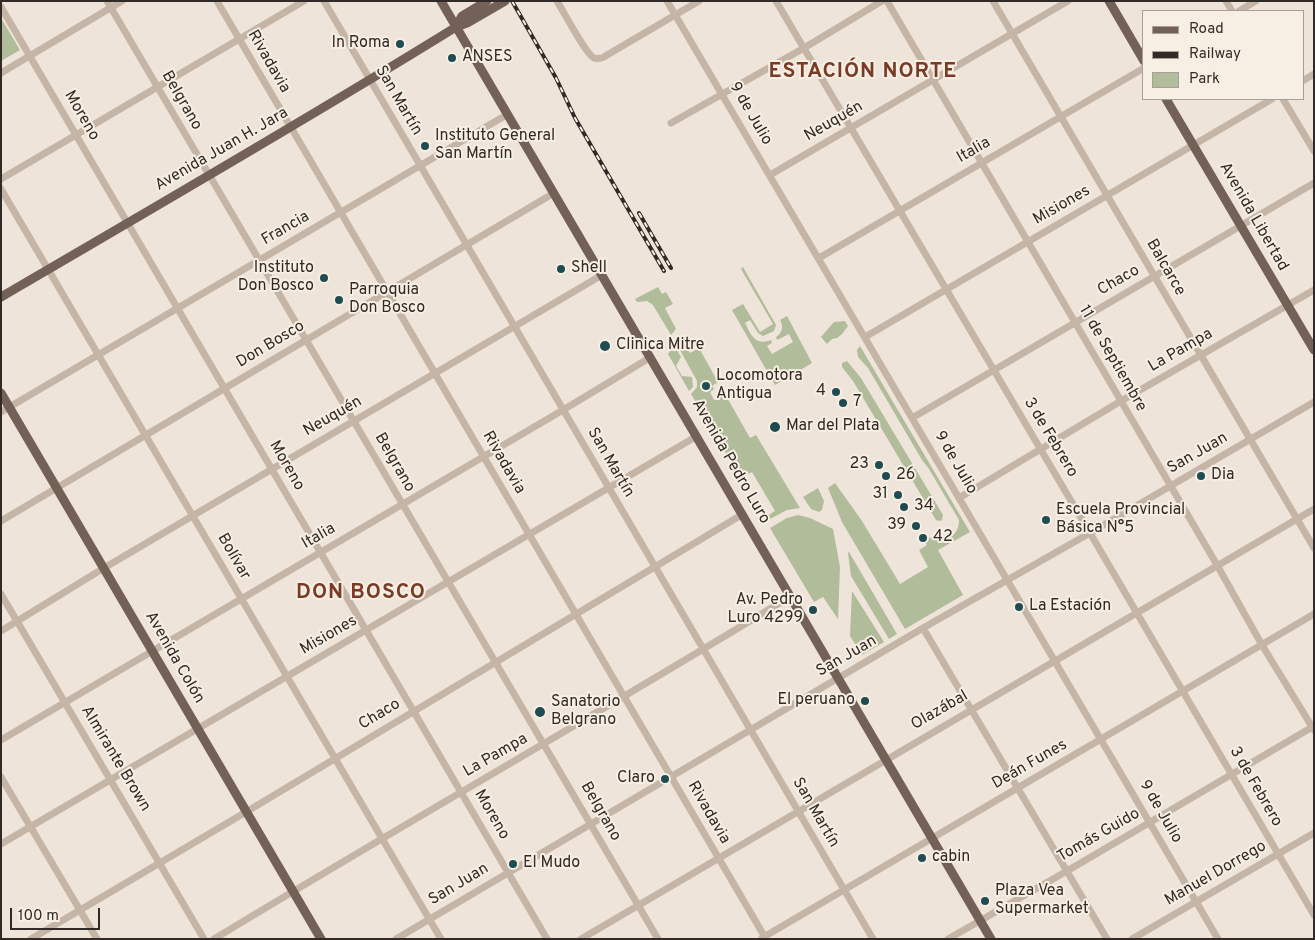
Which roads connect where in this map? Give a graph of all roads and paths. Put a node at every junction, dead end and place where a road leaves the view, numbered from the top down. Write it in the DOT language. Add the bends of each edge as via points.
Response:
graph roads {
  1 [pos="106,1"];
  2 [pos="122,1"];
  3 [pos="217,1"];
  4 [pos="304,1"];
  5 [pos="324,1"];
  6 [pos="441,1"];
  7 [pos="487,1"];
  8 [pos="505,1"];
  9 [pos="558,1"];
  10 [pos="667,1"];
  11 [pos="699,1"];
  12 [pos="776,1"];
  13 [pos="882,1"];
  14 [pos="887,1"];
  15 [pos="993,1"];
  16 [pos="1068,1"];
  17 [pos="1109,1"];
  18 [pos="1256,1"];
  19 [pos="1,7"];
  20 [pos="111,9"];
  21 [pos="1241,10"];
  22 [pos="675,15"];
  23 [pos="456,27"];
  24 [pos="1012,34"];
  25 [pos="239,39"];
  26 [pos="804,48"];
  27 [pos="30,56"];
  28 [pos="1142,57"];
  29 [pos="1142,69"];
  30 [pos="1,73"];
  31 [pos="933,79"];
  32 [pos="370,80"];
  33 [pos="157,87"];
  34 [pos="722,94"];
  35 [pos="1167,100"];
  36 [pos="1270,100"];
  37 [pos="1284,100"];
  38 [pos="508,114"];
  39 [pos="1060,116"];
  40 [pos="670,123"];
  41 [pos="290,128"];
  42 [pos="851,128"];
  43 [pos="76,135"];
  44 [pos="1193,145"];
  45 [pos="1314,151"];
  46 [pos="982,163"];
  47 [pos="420,166"];
  48 [pos="209,175"];
  49 [pos="770,175"];
  50 [pos="1,179"];
  51 [pos="1314,183"];
  52 [pos="1,189"];
  53 [pos="554,193"];
  54 [pos="1107,196"];
  55 [pos="900,211"];
  56 [pos="340,213"];
  57 [pos="128,223"];
  58 [pos="1241,226"];
  59 [pos="1028,242"];
  60 [pos="467,245"];
  61 [pos="819,258"];
  62 [pos="259,261"];
  63 [pos="48,269"];
  64 [pos="602,275"];
  65 [pos="1154,276"];
  66 [pos="946,290"];
  67 [pos="1314,290"];
  68 [pos="387,292"];
  69 [pos="1,297"];
  70 [pos="1287,305"];
  71 [pos="178,308"];
  72 [pos="1075,322"];
  73 [pos="514,327"];
  74 [pos="865,337"];
  75 [pos="306,340"];
  76 [pos="1314,350"];
  77 [pos="99,355"];
  78 [pos="1201,355"];
  79 [pos="651,357"];
  80 [pos="994,370"];
  81 [pos="434,374"];
  82 [pos="225,388"];
  83 [pos="1,393"];
  84 [pos="1121,401"];
  85 [pos="1314,402"];
  86 [pos="5,410"];
  87 [pos="563,410"];
  88 [pos="912,418"];
  89 [pos="354,421"];
  90 [pos="146,435"];
  91 [pos="697,436"];
  92 [pos="1250,439"];
  93 [pos="1040,449"];
  94 [pos="484,457"];
  95 [pos="272,469"];
  96 [pos="1170,486"];
  97 [pos="57,488"];
  98 [pos="609,488"];
  99 [pos="959,498"];
  100 [pos="403,504"];
  101 [pos="1314,508"];
  102 [pos="743,514"];
  103 [pos="193,516"];
  104 [pos="1296,519"];
  105 [pos="1,521"];
  106 [pos="1090,533"];
  107 [pos="529,535"];
  108 [pos="1314,548"];
  109 [pos="321,553"];
  110 [pos="1217,565"];
  111 [pos="655,566"];
  112 [pos="104,568"];
  113 [pos="1007,580"];
  114 [pos="448,582"];
  115 [pos="1,594"];
  116 [pos="791,596"];
  117 [pos="242,599"];
  118 [pos="1137,613"];
  119 [pos="576,614"];
  120 [pos="1314,614"];
  121 [pos="18,621"];
  122 [pos="923,628"];
  123 [pos="366,630"];
  124 [pos="1,631"];
  125 [pos="1262,644"];
  126 [pos="703,650"];
  127 [pos="152,651"];
  128 [pos="1055,660"];
  129 [pos="496,662"];
  130 [pos="287,676"];
  131 [pos="839,677"];
  132 [pos="1183,691"];
  133 [pos="624,696"];
  134 [pos="65,702"];
  135 [pos="971,709"];
  136 [pos="414,711"];
  137 [pos="1313,728"];
  138 [pos="198,729"];
  139 [pos="750,730"];
  140 [pos="1101,739"];
  141 [pos="1,740"];
  142 [pos="544,744"];
  143 [pos="335,758"];
  144 [pos="886,758"];
  145 [pos="1232,775"];
  146 [pos="1,777"];
  147 [pos="671,777"];
  148 [pos="111,780"];
  149 [pos="1018,788"];
  150 [pos="461,792"];
  151 [pos="798,811"];
  152 [pos="246,812"];
  153 [pos="1150,822"];
  154 [pos="591,824"];
  155 [pos="31,827"];
  156 [pos="1314,833"];
  157 [pos="382,838"];
  158 [pos="932,838"];
  159 [pos="1,844"];
  160 [pos="1278,854"];
  161 [pos="718,858"];
  162 [pos="160,863"];
  163 [pos="1067,871"];
  164 [pos="508,873"];
  165 [pos="844,890"];
  166 [pos="293,891"];
  167 [pos="1196,901"];
  168 [pos="638,905"];
  169 [pos="80,910"];
  170 [pos="1314,915"];
  171 [pos="429,919"];
  172 [pos="980,920"];
  173 [pos="764,938"];
  174 [pos="31,939"];
  175 [pos="97,939"];
  176 [pos="204,939"];
  177 [pos="214,939"];
  178 [pos="321,939"];
  179 [pos="396,939"];
  180 [pos="441,939"];
  181 [pos="547,939"];
  182 [pos="581,939"];
  183 [pos="658,939"];
  184 [pos="873,939"];
  185 [pos="948,939"];
  186 [pos="991,939"];
  187 [pos="1108,939"];
  188 [pos="1132,939"];
  189 [pos="1218,939"];
  1 -- 20 [label="street, Belgrano"];
  2 -- 20 [label="street"];
  3 -- 25 [label="street, Rivadavia"];
  4 -- 25 [label="street"];
  5 -- 32 [label="street, San Martín"];
  6 -- 23 [label="main road, Avenida Pedro Luro"];
  7 -- 23 [label="main road, Avenida Juan H. Jara" via="462,16"];
  8 -- 23 [label="main road, Avenida Juan H. Jara"];
  9 -- 22 [label="street" via="594,58 602,58"];
  10 -- 22 [label="street, 9 de Julio"];
  11 -- 22 [label="street"];
  12 -- 26 [label="street, 3 de Febrero"];
  13 -- 26 [label="street"];
  14 -- 31 [label="street, 11 de Septiembre"];
  15 -- 24 [label="street, Balcarce"];
  16 -- 24 [label="street, Neuquén"];
  17 -- 28 [label="main road"];
  18 -- 21 [label="street"];
  19 -- 27 [label="street, Moreno"];
  20 -- 27 [label="street"];
  20 -- 33 [label="street, Belgrano"];
  22 -- 34 [label="street, 9 de Julio"];
  23 -- 32 [label="main road, Avenida Juan H. Jara"];
  23 -- 38 [label="main road, Avenida Pedro Luro"];
  24 -- 31 [label="street, Neuquén"];
  24 -- 39 [label="street, Balcarce"];
  25 -- 33 [label="street"];
  25 -- 41 [label="street, Rivadavia"];
  26 -- 34 [label="street"];
  26 -- 42 [label="street, 3 de Febrero"];
  27 -- 30 [label="street"];
  27 -- 43 [label="street, Moreno"];
  29 -- 39 [label="street, Italia"];
  31 -- 42 [label="street, Neuquén"];
  31 -- 46 [label="street, 11 de Septiembre"];
  32 -- 41 [label="main road, Avenida Juan H. Jara"];
  32 -- 47 [label="street, San Martín"];
  33 -- 43 [label="street"];
  33 -- 48 [label="street, Belgrano"];
  34 -- 40 [label="street"];
  34 -- 49 [label="street, 9 de Julio"];
  35 -- 44 [label="main road, Avenida Libertad"];
  36 -- 44 [label="street, Misiones"];
  37 -- 45 [label="street"];
  38 -- 47 [label="street, Francia"];
  38 -- 53 [label="main road, Avenida Pedro Luro"];
  39 -- 46 [label="street, Italia"];
  39 -- 54 [label="street, Balcarce"];
  41 -- 48 [label="main road, Avenida Juan H. Jara"];
  41 -- 56 [label="street, Rivadavia"];
  42 -- 49 [label="street, Neuquén"];
  42 -- 55 [label="street, 3 de Febrero"];
  43 -- 50 [label="street"];
  43 -- 57 [label="street, Moreno"];
  44 -- 54 [label="street, Misiones"];
  44 -- 58 [label="main road, Avenida Libertad"];
  46 -- 55 [label="street, Italia"];
  46 -- 59 [label="street, 11 de Septiembre"];
  47 -- 56 [label="street, Francia"];
  47 -- 60 [label="street, San Martín"];
  48 -- 57 [label="main road, Avenida Juan H. Jara"];
  48 -- 62 [label="street, Belgrano"];
  49 -- 61 [label="street, 9 de Julio"];
  51 -- 58 [label="street, Chaco"];
  52 -- 63 [label="street, Bolívar"];
  53 -- 60 [label="street, Don Bosco"];
  53 -- 64 [label="main road, Avenida Pedro Luro"];
  54 -- 59 [label="street, Misiones"];
  54 -- 65 [label="street, Balcarce"];
  55 -- 61 [label="street, Italia"];
  55 -- 66 [label="street, 3 de Febrero"];
  56 -- 62 [label="street, Francia"];
  56 -- 68 [label="street, Rivadavia"];
  57 -- 63 [label="main road, Avenida Juan H. Jara"];
  57 -- 71 [label="street, Moreno"];
  58 -- 65 [label="street, Chaco"];
  58 -- 70 [label="main road, Avenida Libertad"];
  59 -- 66 [label="street, Misiones"];
  59 -- 72 [label="street, 11 de Septiembre"];
  60 -- 68 [label="street, Don Bosco"];
  60 -- 73 [label="street, San Martín"];
  61 -- 74 [label="street, 9 de Julio"];
  62 -- 71 [label="street, Francia"];
  62 -- 75 [label="street, Belgrano"];
  63 -- 69 [label="main road, Avenida Juan H. Jara"];
  63 -- 77 [label="street, Bolívar"];
  64 -- 73 [label="street, Neuquén"];
  64 -- 79 [label="main road, Avenida Pedro Luro"];
  65 -- 72 [label="street, Chaco"];
  65 -- 78 [label="street, Balcarce"];
  66 -- 74 [label="street, Misiones"];
  66 -- 80 [label="street, 3 de Febrero"];
  67 -- 70 [label="street, La Pampa"];
  68 -- 75 [label="street, Don Bosco"];
  68 -- 81 [label="street, Rivadavia"];
  70 -- 76 [label="main road, Avenida Libertad"];
  70 -- 78 [label="street, La Pampa"];
  71 -- 77 [label="street, Francia"];
  71 -- 82 [label="street, Moreno"];
  72 -- 80 [label="street, Chaco"];
  72 -- 84 [label="street, 11 de Septiembre"];
  73 -- 81 [label="street, Neuquén"];
  73 -- 87 [label="street, San Martín"];
  74 -- 88 [label="street, 9 de Julio"];
  75 -- 82 [label="street, Don Bosco"];
  75 -- 89 [label="street, Belgrano"];
  77 -- 86 [label="street, Francia"];
  77 -- 90 [label="street, Bolívar"];
  78 -- 84 [label="street, La Pampa"];
  78 -- 92 [label="street, Balcarce"];
  79 -- 87 [label="street, Italia"];
  79 -- 91 [label="main road, Avenida Pedro Luro"];
  80 -- 88 [label="street, Chaco"];
  80 -- 93 [label="street, 3 de Febrero"];
  81 -- 89 [label="street, Neuquén"];
  81 -- 94 [label="street, Rivadavia"];
  82 -- 90 [label="street, Don Bosco"];
  82 -- 95 [label="street, Moreno"];
  83 -- 86 [label="main road, Avenida Colón"];
  84 -- 93 [label="street, La Pampa"];
  84 -- 96 [label="street, 11 de Septiembre"];
  85 -- 92 [label="street, San Juan"];
  86 -- 97 [label="main road, Avenida Colón"];
  87 -- 94 [label="street, Italia"];
  87 -- 98 [label="street, San Martín"];
  88 -- 99 [label="street, 9 de Julio"];
  89 -- 95 [label="street, Neuquén"];
  89 -- 100 [label="street, Belgrano"];
  90 -- 97 [label="street, Don Bosco"];
  90 -- 103 [label="street, Bolívar"];
  91 -- 98 [label="street, Misiones"];
  91 -- 102 [label="main road, Avenida Pedro Luro"];
  92 -- 96 [label="street, San Juan"];
  92 -- 104 [label="street, Balcarce"];
  93 -- 99 [label="street, La Pampa"];
  93 -- 106 [label="street, 3 de Febrero"];
  94 -- 100 [label="street, Italia"];
  94 -- 107 [label="street, Rivadavia"];
  95 -- 103 [label="street, Neuquén"];
  95 -- 109 [label="street, Moreno"];
  96 -- 106 [label="street, San Juan"];
  96 -- 110 [label="street, 11 de Septiembre"];
  97 -- 105 [label="street, Don Bosco"];
  97 -- 112 [label="main road, Avenida Colón"];
  98 -- 107 [label="street, Misiones"];
  98 -- 111 [label="street, San Martín"];
  99 -- 113 [label="street, 9 de Julio"];
  100 -- 109 [label="street, Italia"];
  100 -- 114 [label="street, Belgrano"];
  101 -- 104 [label="street, Olazábal"];
  102 -- 111 [label="street, Chaco"];
  102 -- 116 [label="main road, Avenida Pedro Luro"];
  103 -- 112 [label="street, Neuquén"];
  103 -- 117 [label="street, Bolívar"];
  104 -- 108 [label="street, Balcarce"];
  104 -- 110 [label="street, Olazábal"];
  106 -- 113 [label="street, San Juan"];
  106 -- 118 [label="street, 3 de Febrero"];
  107 -- 114 [label="street, Misiones"];
  107 -- 119 [label="street, Rivadavia"];
  109 -- 117 [label="street, Italia"];
  109 -- 123 [label="street, Moreno"];
  110 -- 118 [label="street, Olazábal"];
  110 -- 125 [label="street, 11 de Septiembre"];
  111 -- 119 [label="street, Chaco"];
  111 -- 126 [label="street, San Martín"];
  112 -- 121 [label="street, Neuquén"];
  112 -- 127 [label="main road, Avenida Colón"];
  113 -- 122 [label="street, San Juan"];
  113 -- 128 [label="street, 9 de Julio"];
  114 -- 123 [label="street, Misiones"];
  114 -- 129 [label="street, Belgrano"];
  115 -- 121 [label="street, Almirante Brown"];
  116 -- 126 [label="street, La Pampa"];
  116 -- 131 [label="main road, Avenida Pedro Luro"];
  117 -- 127 [label="street, Italia"];
  117 -- 130 [label="street, Bolívar"];
  118 -- 128 [label="street, Olazábal"];
  118 -- 132 [label="street, 3 de Febrero"];
  119 -- 129 [label="street, Chaco"];
  119 -- 133 [label="street, Rivadavia"];
  120 -- 125 [label="street, Deán Funes"];
  121 -- 124 [label="street, Neuquén"];
  121 -- 134 [label="street, Almirante Brown"];
  122 -- 131 [label="street, San Juan"];
  122 -- 135 [label="street"];
  123 -- 130 [label="street, Misiones"];
  123 -- 136 [label="street, Moreno"];
  125 -- 132 [label="street, Deán Funes"];
  125 -- 137 [label="street, 11 de Septiembre"];
  126 -- 133 [label="street, La Pampa"];
  126 -- 139 [label="street, San Martín"];
  127 -- 134 [label="street, Italia"];
  127 -- 138 [label="main road, Avenida Colón"];
  128 -- 135 [label="street, Olazábal"];
  128 -- 140 [label="street, 9 de Julio"];
  129 -- 136 [label="street, Chaco"];
  129 -- 142 [label="street, Belgrano"];
  130 -- 138 [label="street, Misiones"];
  130 -- 143 [label="street, Bolívar"];
  131 -- 139 [label="street, San Juan"];
  131 -- 144 [label="main road, Avenida Pedro Luro"];
  132 -- 140 [label="street, Deán Funes"];
  132 -- 145 [label="street, 3 de Febrero"];
  133 -- 142 [label="street, La Pampa"];
  133 -- 147 [label="street, Rivadavia"];
  134 -- 141 [label="street, Italia"];
  134 -- 148 [label="street, Almirante Brown"];
  135 -- 144 [label="street, Olazábal"];
  135 -- 149 [label="street"];
  136 -- 143 [label="street, Chaco"];
  136 -- 150 [label="street, Moreno"];
  137 -- 145 [label="street, Tomás Guido"];
  138 -- 148 [label="street, Misiones"];
  138 -- 152 [label="main road, Avenida Colón"];
  139 -- 147 [label="street, San Juan"];
  139 -- 151 [label="street, San Martín"];
  140 -- 149 [label="street, Deán Funes"];
  140 -- 153 [label="street, 9 de Julio"];
  142 -- 150 [label="street, La Pampa"];
  142 -- 154 [label="street, Belgrano"];
  143 -- 152 [label="street, Chaco"];
  143 -- 157 [label="street, Bolívar"];
  144 -- 151 [label="street, Olazábal"];
  144 -- 158 [label="main road, Avenida Pedro Luro"];
  145 -- 153 [label="street, Tomás Guido"];
  145 -- 160 [label="street, 3 de Febrero"];
  146 -- 155 [label="street"];
  147 -- 154 [label="street, San Juan"];
  147 -- 161 [label="street, Rivadavia"];
  148 -- 155 [label="street, Misiones"];
  148 -- 162 [label="street, Almirante Brown"];
  149 -- 158 [label="street, Deán Funes"];
  149 -- 163 [label="street"];
  150 -- 157 [label="street, La Pampa"];
  150 -- 164 [label="street, Moreno"];
  151 -- 161 [label="street, Olazábal"];
  151 -- 165 [label="street, San Martín"];
  152 -- 162 [label="street, Chaco"];
  152 -- 166 [label="main road, Avenida Colón"];
  153 -- 163 [label="street, Tomás Guido"];
  153 -- 167 [label="street, 9 de Julio"];
  154 -- 164 [label="street, San Juan"];
  154 -- 168 [label="street, Belgrano"];
  155 -- 159 [label="street, Misiones"];
  155 -- 169 [label="street"];
  156 -- 160 [label="street, Manuel Dorrego"];
  157 -- 166 [label="street, La Pampa"];
  157 -- 171 [label="street, Bolívar"];
  158 -- 165 [label="street, Deán Funes"];
  158 -- 172 [label="main road, Avenida Pedro Luro"];
  160 -- 167 [label="street, Manuel Dorrego"];
  160 -- 170 [label="street, 3 de Febrero"];
  161 -- 168 [label="street, Olazábal"];
  161 -- 173 [label="street, Rivadavia"];
  162 -- 169 [label="street, Chaco"];
  162 -- 176 [label="street, Almirante Brown"];
  163 -- 172 [label="street, Tomás Guido"];
  163 -- 187 [label="street"];
  164 -- 171 [label="street, San Juan"];
  164 -- 181 [label="street, Moreno"];
  165 -- 173 [label="street, Deán Funes"];
  165 -- 184 [label="street, San Martín"];
  166 -- 177 [label="street, La Pampa"];
  166 -- 178 [label="main road, Avenida Colón"];
  167 -- 188 [label="street, Manuel Dorrego"];
  167 -- 189 [label="street, 9 de Julio"];
  168 -- 182 [label="street, Olazábal"];
  168 -- 183 [label="street, Belgrano"];
  169 -- 174 [label="street, Chaco"];
  169 -- 175 [label="street"];
  171 -- 179 [label="street, San Juan"];
  171 -- 180 [label="street, Bolívar"];
  172 -- 185 [label="street, Tomás Guido"];
  172 -- 186 [label="main road, Avenida Pedro Luro"];
}
